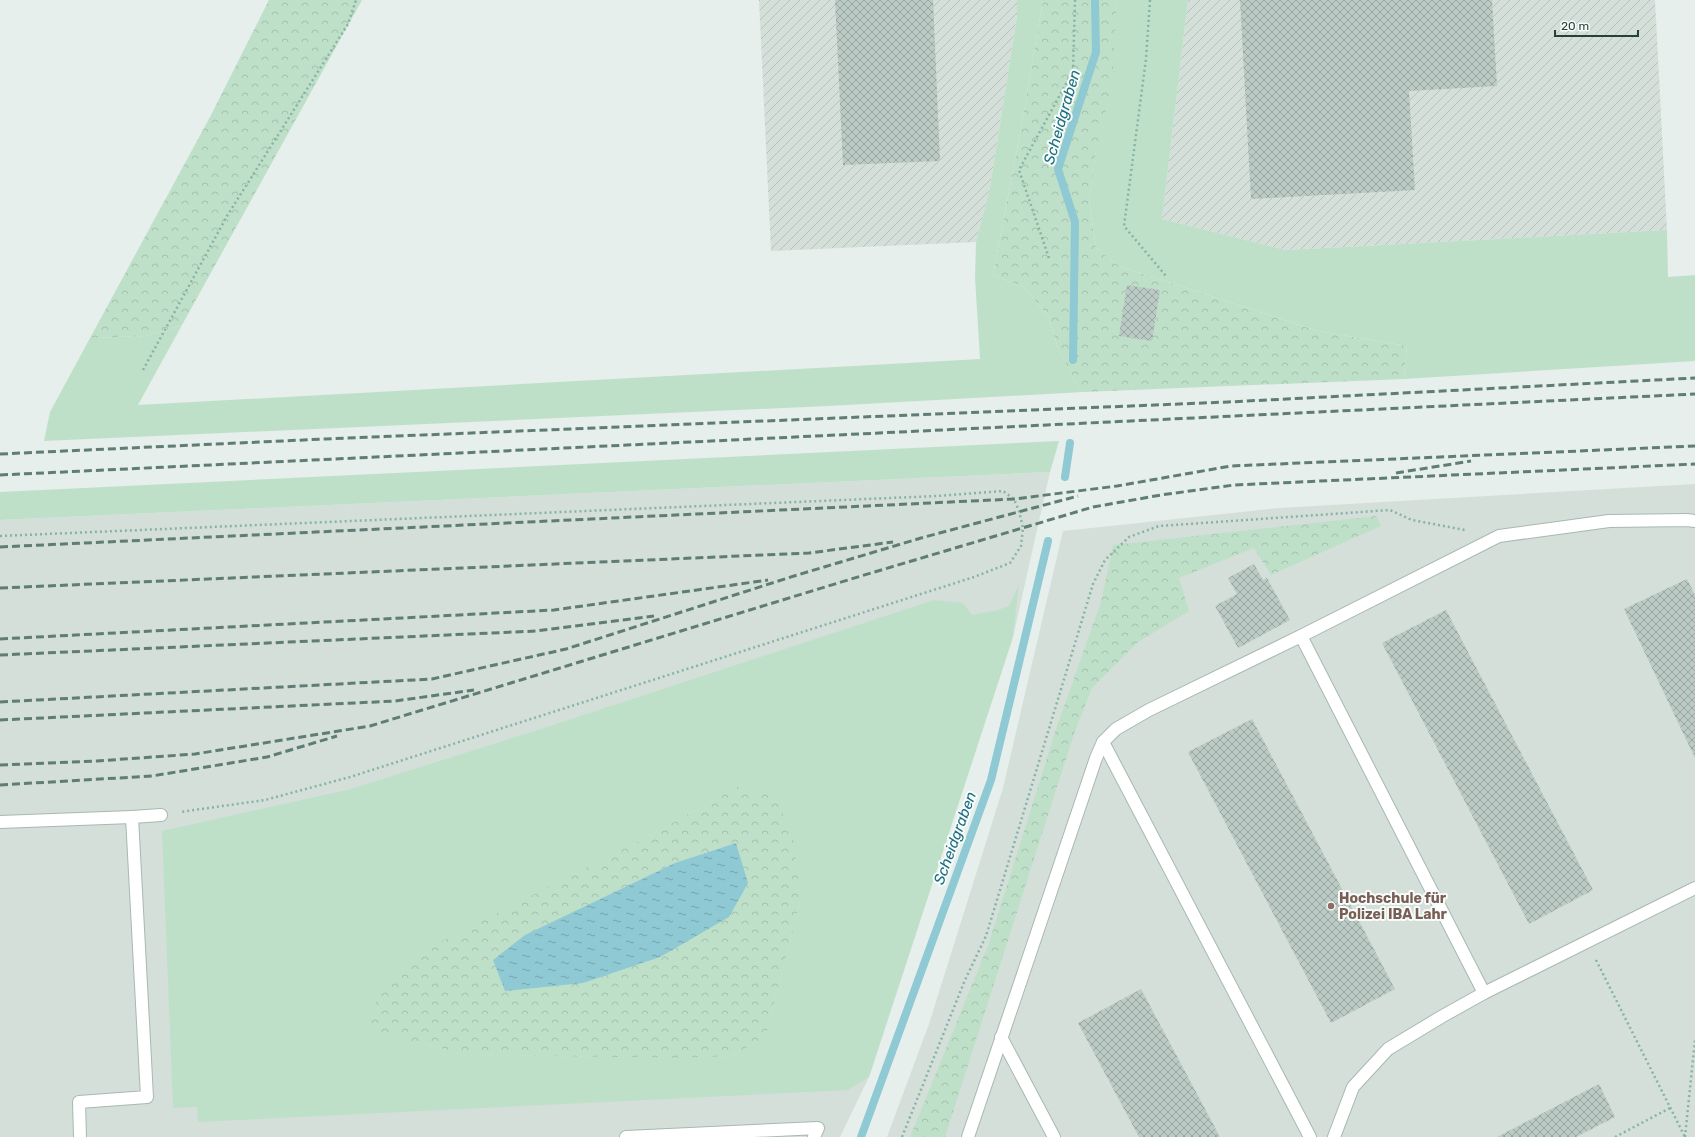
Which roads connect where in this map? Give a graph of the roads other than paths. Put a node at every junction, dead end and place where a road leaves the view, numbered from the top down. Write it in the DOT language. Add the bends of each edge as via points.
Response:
graph roads {
  1 [pos="1695,521"];
  2 [pos="1301,636"];
  3 [pos="1103,742"];
  4 [pos="161,815"];
  5 [pos="132,817"];
  6 [pos="0,822"];
  7 [pos="1695,888"];
  8 [pos="1484,993"];
  9 [pos="1001,1037"];
  10 [pos="80,1137"];
  11 [pos="626,1137"];
  12 [pos="814,1137"];
  13 [pos="968,1137"];
  14 [pos="1054,1137"];
  15 [pos="1310,1137"];
  16 [pos="1334,1137"];
  1 -- 2 [label="lane" via="1609,521 1499,536"];
  2 -- 3 [label="lane" via="1149,710 1116,729"];
  2 -- 8 [label="lane"];
  3 -- 9 [label="lane"];
  3 -- 15 [label="lane"];
  4 -- 5 [label="lane"];
  5 -- 6 [label="lane"];
  5 -- 10 [label="lane" via="147,1097 79,1102"];
  7 -- 8 [label="lane"];
  8 -- 16 [label="lane" via="1388,1049 1353,1087"];
  9 -- 13 [label="lane"];
  9 -- 14 [label="lane"];
  11 -- 12 [label="lane" via="818,1128"];
}
